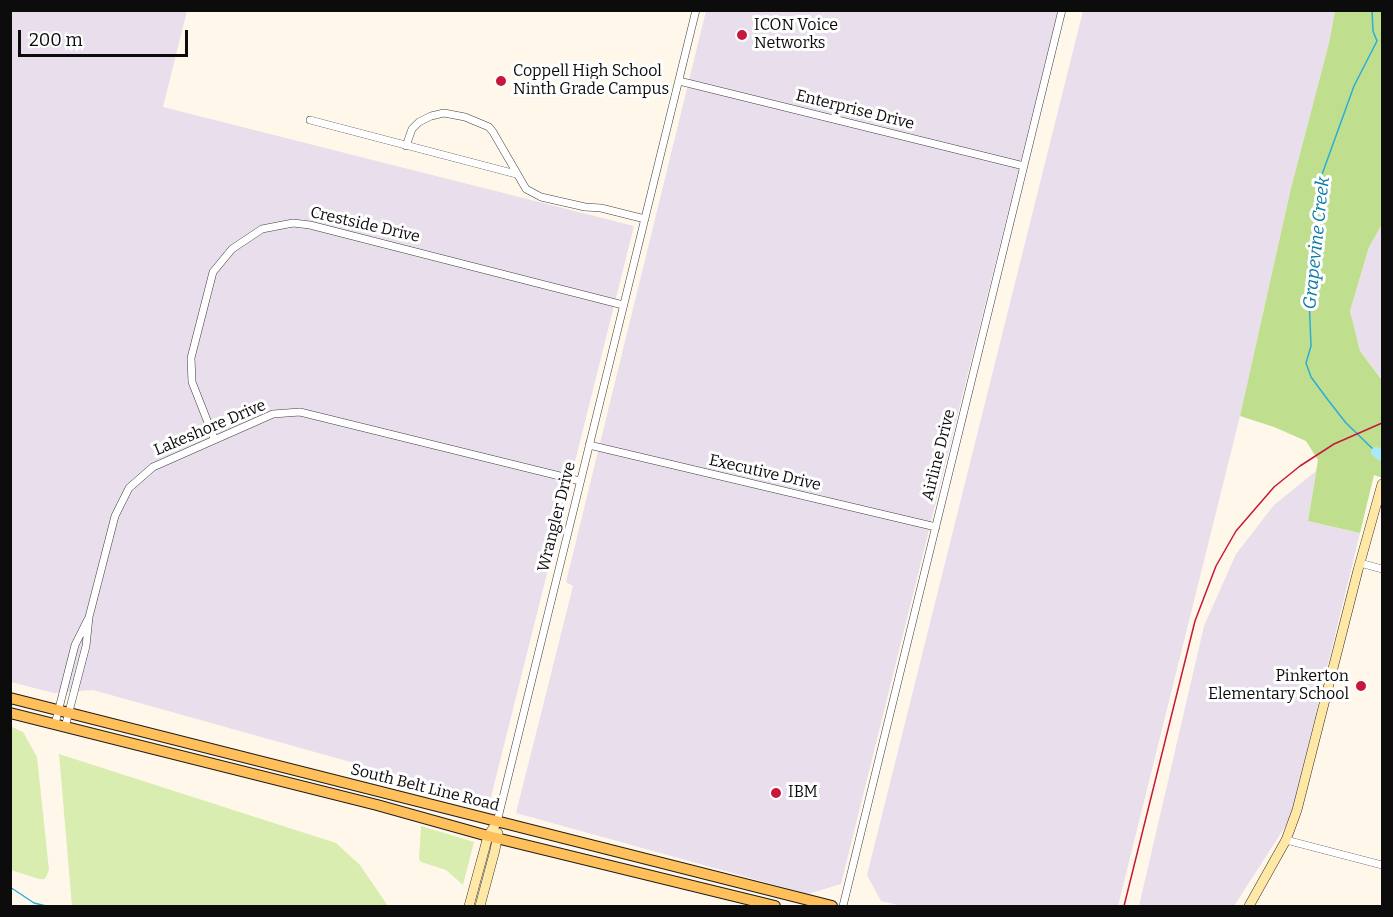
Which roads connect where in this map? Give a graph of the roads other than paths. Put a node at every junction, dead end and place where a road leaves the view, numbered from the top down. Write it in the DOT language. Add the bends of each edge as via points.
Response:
graph roads {
  1 [pos="696,10"];
  2 [pos="1062,10"];
  3 [pos="679,81"];
  4 [pos="310,120"];
  5 [pos="406,146"];
  6 [pos="1024,166"];
  7 [pos="516,174"];
  8 [pos="645,219"];
  9 [pos="624,305"];
  10 [pos="214,438"];
  11 [pos="589,445"];
  12 [pos="580,481"];
  13 [pos="1383,484"];
  14 [pos="936,527"];
  15 [pos="1360,563"];
  16 [pos="1383,569"];
  17 [pos="89,616"];
  18 [pos="10,698"];
  19 [pos="64,711"];
  20 [pos="10,713"];
  21 [pos="60,726"];
  22 [pos="217,751"];
  23 [pos="213,765"];
  24 [pos="496,822"];
  25 [pos="493,837"];
  26 [pos="1286,840"];
  27 [pos="1383,865"];
  28 [pos="683,869"];
  29 [pos="679,882"];
  30 [pos="469,906"];
  31 [pos="480,906"];
  32 [pos="775,906"];
  33 [pos="832,906"];
  34 [pos="843,906"];
  35 [pos="1249,906"];
  1 -- 3 [label="street, Wrangler Drive"];
  2 -- 6 [label="street, Airline Drive"];
  3 -- 6 [label="street, Enterprise Drive"];
  3 -- 8 [label="street, Wrangler Drive"];
  4 -- 5 [label="street"];
  5 -- 7 [label="street"];
  5 -- 7 [label="street" via="412,129 431,116 444,113 465,117 489,127"];
  6 -- 14 [label="street, Airline Drive"];
  7 -- 8 [label="street" via="526,189 541,197"];
  8 -- 9 [label="street, Wrangler Drive"];
  9 -- 10 [label="street, Crestside Drive" via="310,225 293,223 262,229 232,249 213,272 192,358 192,382"];
  9 -- 11 [label="street, Wrangler Drive"];
  10 -- 12 [label="street, Lakeshore Drive" via="273,414 310,413"];
  10 -- 17 [label="street, Lakeshore Drive" via="153,467 129,488 115,516"];
  11 -- 12 [label="street, Wrangler Drive"];
  11 -- 14 [label="street, Executive Drive"];
  12 -- 24 [label="street, Wrangler Drive"];
  13 -- 15 [label="street"];
  14 -- 34 [label="street, Airline Drive"];
  15 -- 16 [label="street"];
  15 -- 26 [label="street"];
  17 -- 19 [label="street, Lakeshore Drive" via="86,646"];
  17 -- 19 [label="street, Lakeshore Drive" via="75,645"];
  18 -- 19 [label="main road, South Belt Line Road"];
  19 -- 21 [label="street, Lakeshore Drive"];
  19 -- 22 [label="main road, South Belt Line Road"];
  20 -- 21 [label="main road, South Belt Line Road"];
  21 -- 23 [label="main road, South Belt Line Road"];
  22 -- 23 [label="main road"];
  22 -- 24 [label="main road, South Belt Line Road"];
  23 -- 25 [label="main road, South Belt Line Road"];
  24 -- 25 [label="street"];
  24 -- 28 [label="main road, South Belt Line Road"];
  25 -- 29 [label="main road, South Belt Line Road"];
  25 -- 30 [label="street"];
  25 -- 31 [label="street"];
  26 -- 27 [label="street"];
  26 -- 35 [label="street"];
  28 -- 29 [label="main road"];
  28 -- 33 [label="main road, South Belt Line Road"];
  29 -- 32 [label="main road, South Belt Line Road"];
}
